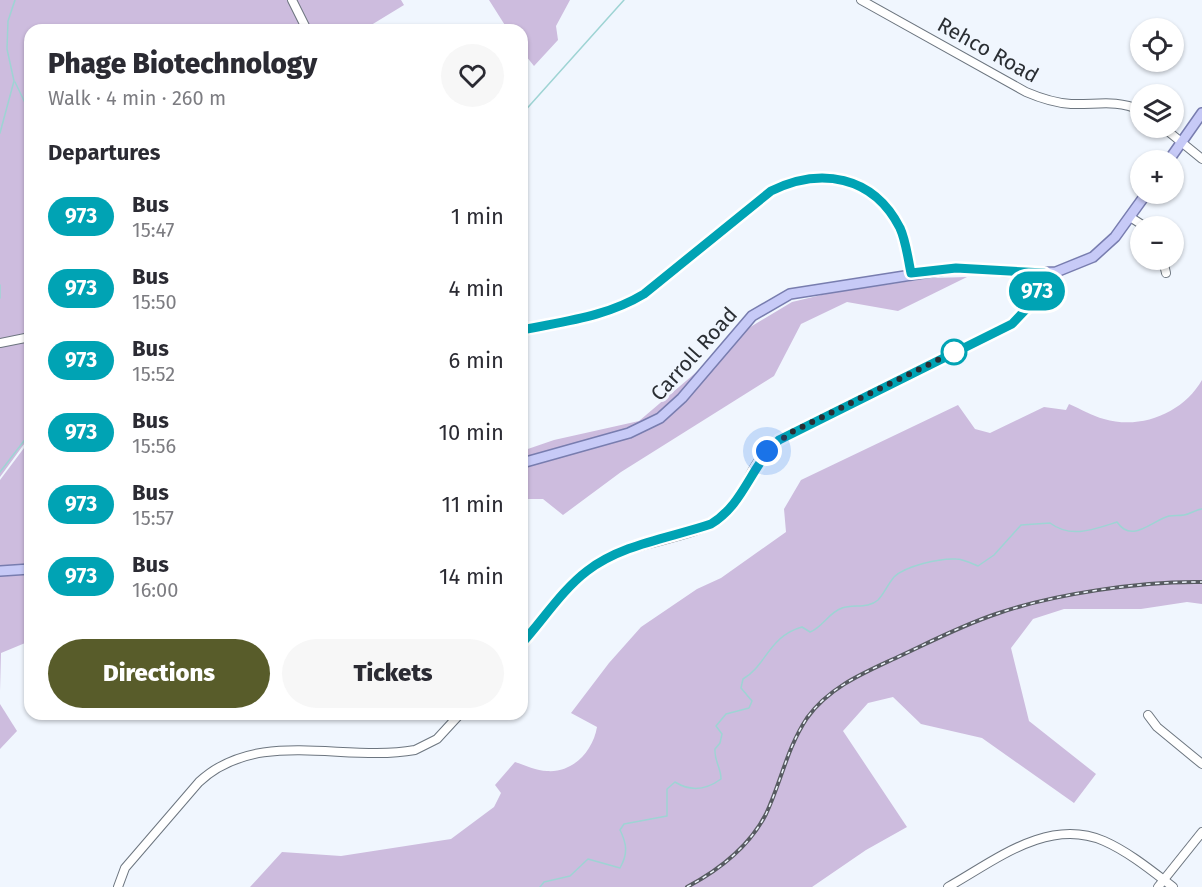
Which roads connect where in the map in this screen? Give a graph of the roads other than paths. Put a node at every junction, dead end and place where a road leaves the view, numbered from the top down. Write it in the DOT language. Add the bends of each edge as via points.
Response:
graph roads {
  1 [pos="292,0"];
  2 [pos="861,0"];
  3 [pos="304,24"];
  4 [pos="1130,107"];
  5 [pos="1202,113"];
  6 [pos="1177,138"];
  7 [pos="1182,142"];
  8 [pos="1176,150"];
  9 [pos="1202,159"];
  10 [pos="1130,217"];
  11 [pos="1165,270"];
  12 [pos="911,273"];
  13 [pos="1044,273"];
  14 [pos="1166,273"];
  15 [pos="528,329"];
  16 [pos="24,338"];
  17 [pos="0,344"];
  18 [pos="528,461"];
  19 [pos="24,569"];
  20 [pos="0,571"];
  21 [pos="528,636"];
  22 [pos="1148,715"];
  23 [pos="454,720"];
  24 [pos="1202,764"];
  25 [pos="1202,832"];
  26 [pos="1161,884"];
  27 [pos="118,887"];
  28 [pos="948,887"];
  29 [pos="1173,887"];
  1 -- 3 [label="street"];
  2 -- 4 [label="street, Rehco Road" via="1035,96 1071,104 1113,102"];
  5 -- 7 [label="main road"];
  6 -- 7 [label="street"];
  7 -- 8 [label="main road"];
  7 -- 9 [label="street"];
  10 -- 13 [label="main road, Carroll Road" via="1093,257 1069,268"];
  11 -- 14 [label="street"];
  12 -- 13 [label="main road, Carroll Road" via="956,268"];
  12 -- 15 [label="street" via="901,230 888,208 859,186 828,177 807,178 771,191 626,306"];
  12 -- 18 [label="main road, Carroll Road" via="801,291 768,305 736,332 682,398 660,418 629,433"];
  13 -- 21 [label="street" via="1032,303 1012,324 779,440 757,463 736,503 722,518 614,555 595,566 576,581"];
  16 -- 17 [label="street"];
  19 -- 20 [label="main road"];
  22 -- 24 [label="street"];
  23 -- 27 [label="street" via="437,739 415,750 262,752 233,759 199,782 125,868"];
  25 -- 26 [label="street"];
  26 -- 28 [label="street" via="1102,840 1064,833 1034,839"];
  26 -- 29 [label="street"];
}
